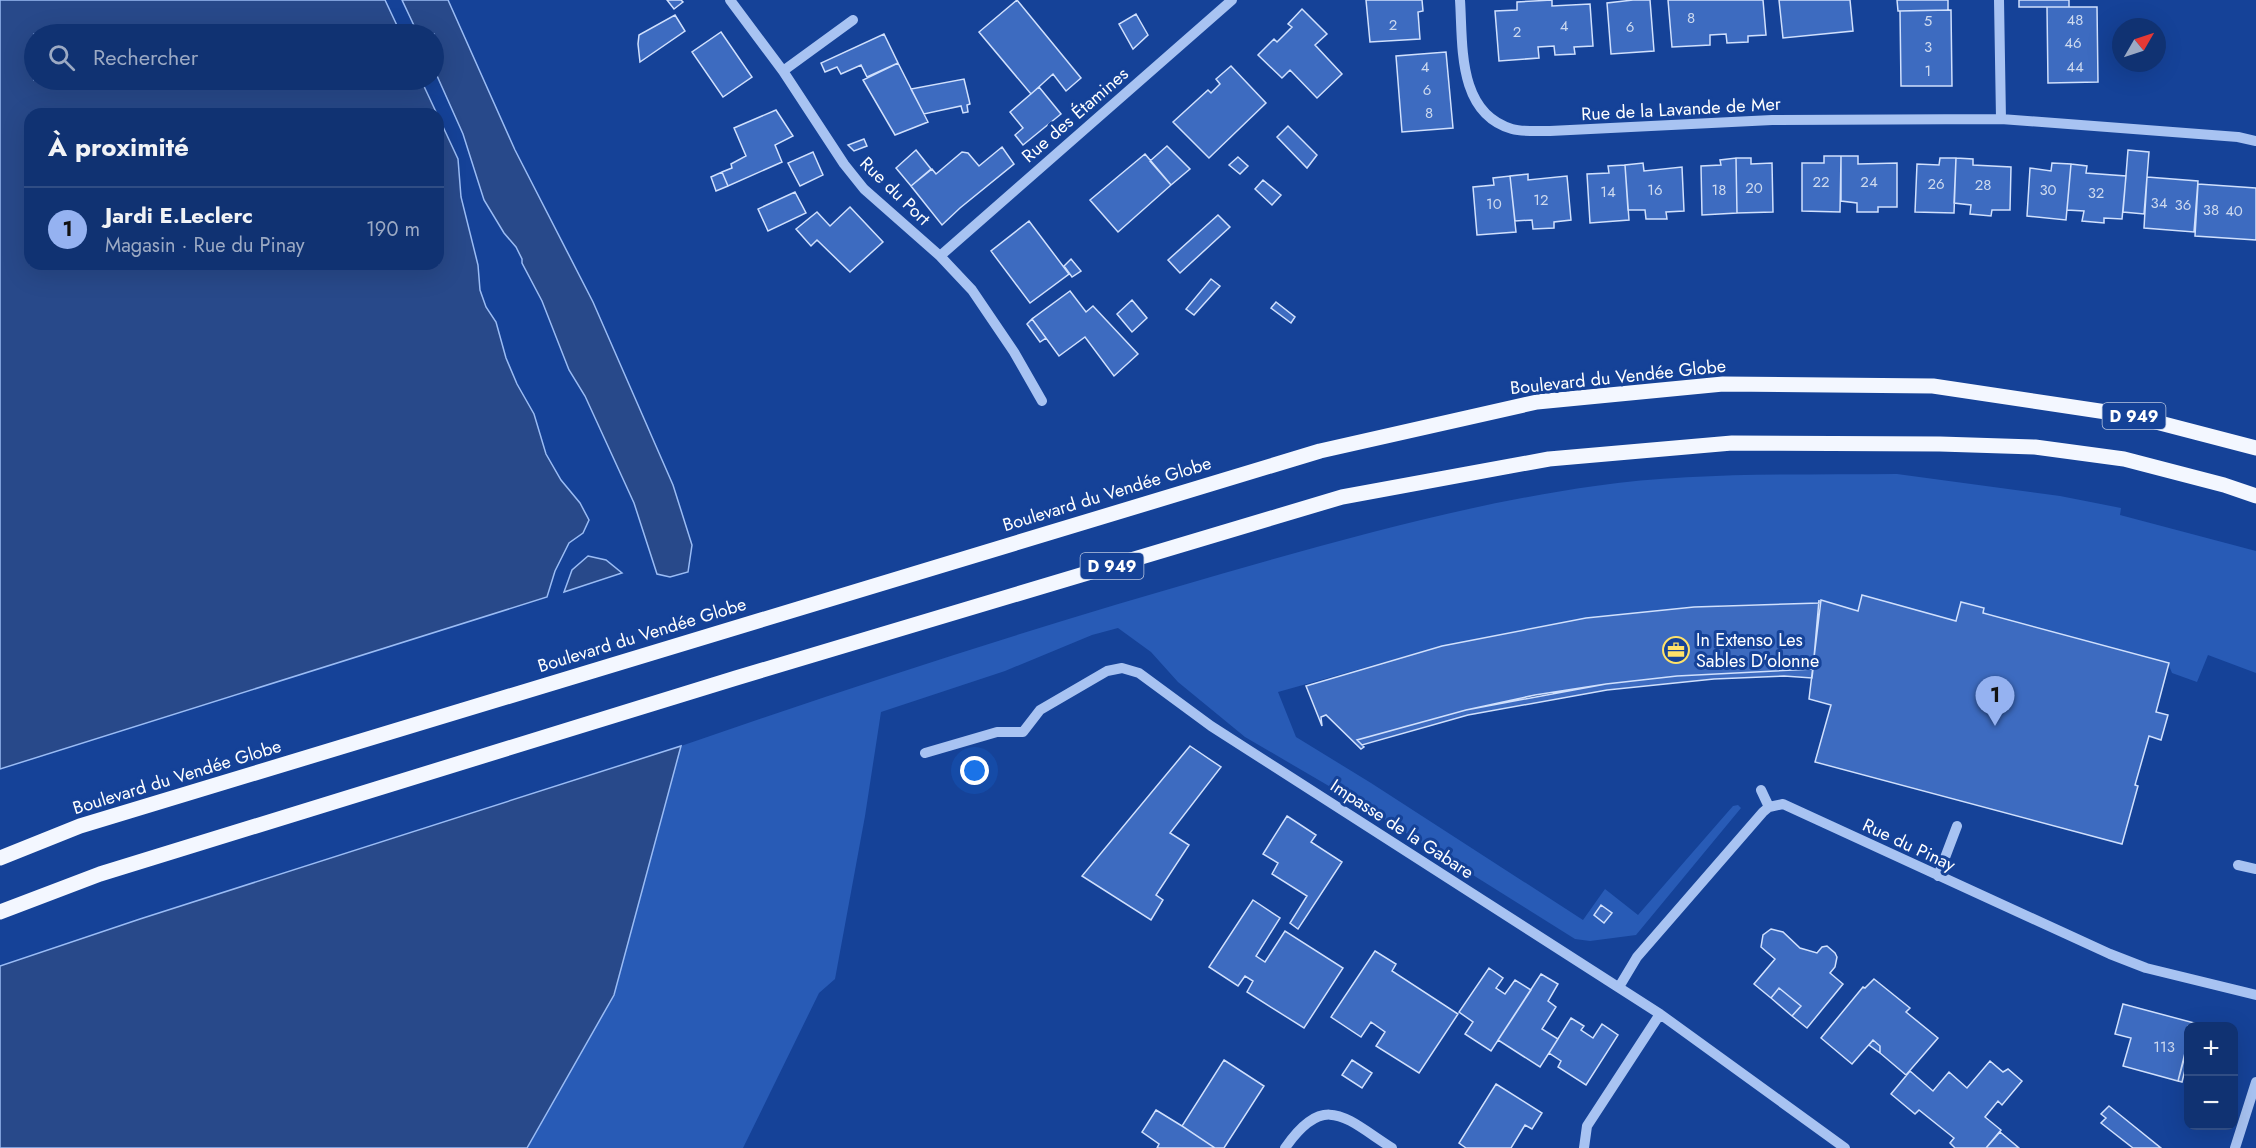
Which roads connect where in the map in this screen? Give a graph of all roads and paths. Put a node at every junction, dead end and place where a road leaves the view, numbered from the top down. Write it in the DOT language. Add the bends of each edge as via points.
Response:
graph roads {
  1 [pos="730,0"];
  2 [pos="1232,0"];
  3 [pos="1460,0"];
  4 [pos="1999,0"];
  5 [pos="853,20"];
  6 [pos="783,71"];
  7 [pos="2001,119"];
  8 [pos="2256,141"];
  9 [pos="940,256"];
  10 [pos="1042,401"];
  11 [pos="2256,448"];
  12 [pos="2256,496"];
  13 [pos="925,753"];
  14 [pos="1761,790"];
  15 [pos="1769,807"];
  16 [pos="1958,826"];
  17 [pos="0,858"];
  18 [pos="2238,865"];
  19 [pos="2256,869"];
  20 [pos="1938,876"];
  21 [pos="0,912"];
  22 [pos="1619,987"];
  23 [pos="2256,995"];
  24 [pos="1660,1014"];
  25 [pos="2256,1082"];
  26 [pos="1286,1148"];
  27 [pos="1392,1148"];
  28 [pos="1584,1148"];
  29 [pos="1845,1148"];
  30 [pos="2235,1148"];
  1 -- 6 [label="street, Rue du Port"];
  2 -- 9 [label="street, Rue des Étamines"];
  3 -- 7 [label="street, Rue de la Lavande de Mer" via="1465,74 1473,96 1490,118 1513,129 1550,131 1772,120"];
  4 -- 7 [label="street"];
  5 -- 6 [label="street"];
  6 -- 9 [label="street, Rue du Port" via="864,189"];
  7 -- 8 [label="street, Rue de la Lavande de Mer"];
  9 -- 10 [label="street, Rue du Port" via="972,290"];
  11 -- 17 [label="main road, Boulevard du Vendée Globe / D 949" via="2133,416 1933,386 1723,384 1537,402 1320,451 80,826"];
  12 -- 21 [label="main road, D 949" via="2124,459 2035,447 1732,443 1549,459 1353,495 759,671 100,874"];
  13 -- 22 [label="street, Impasse de la Gabare" via="997,732 1023,732 1040,710 1107,671 1122,668 1139,673 1211,726"];
  14 -- 15 [label="street"];
  15 -- 20 [label="street, Rue du Pinay" via="1783,804"];
  15 -- 22 [label="street" via="1636,957"];
  16 -- 20 [label="street"];
  18 -- 19 [label="street"];
  20 -- 23 [label="street, Rue du Pinay" via="2146,968"];
  22 -- 24 [label="street, Impasse de la Gabare"];
  24 -- 28 [label="street" via="1587,1125"];
  24 -- 29 [label="street, Impasse de la Gabare"];
  25 -- 30 [label="street"];
  26 -- 27 [label="street" via="1304,1124 1320,1114 1344,1118"];
}
